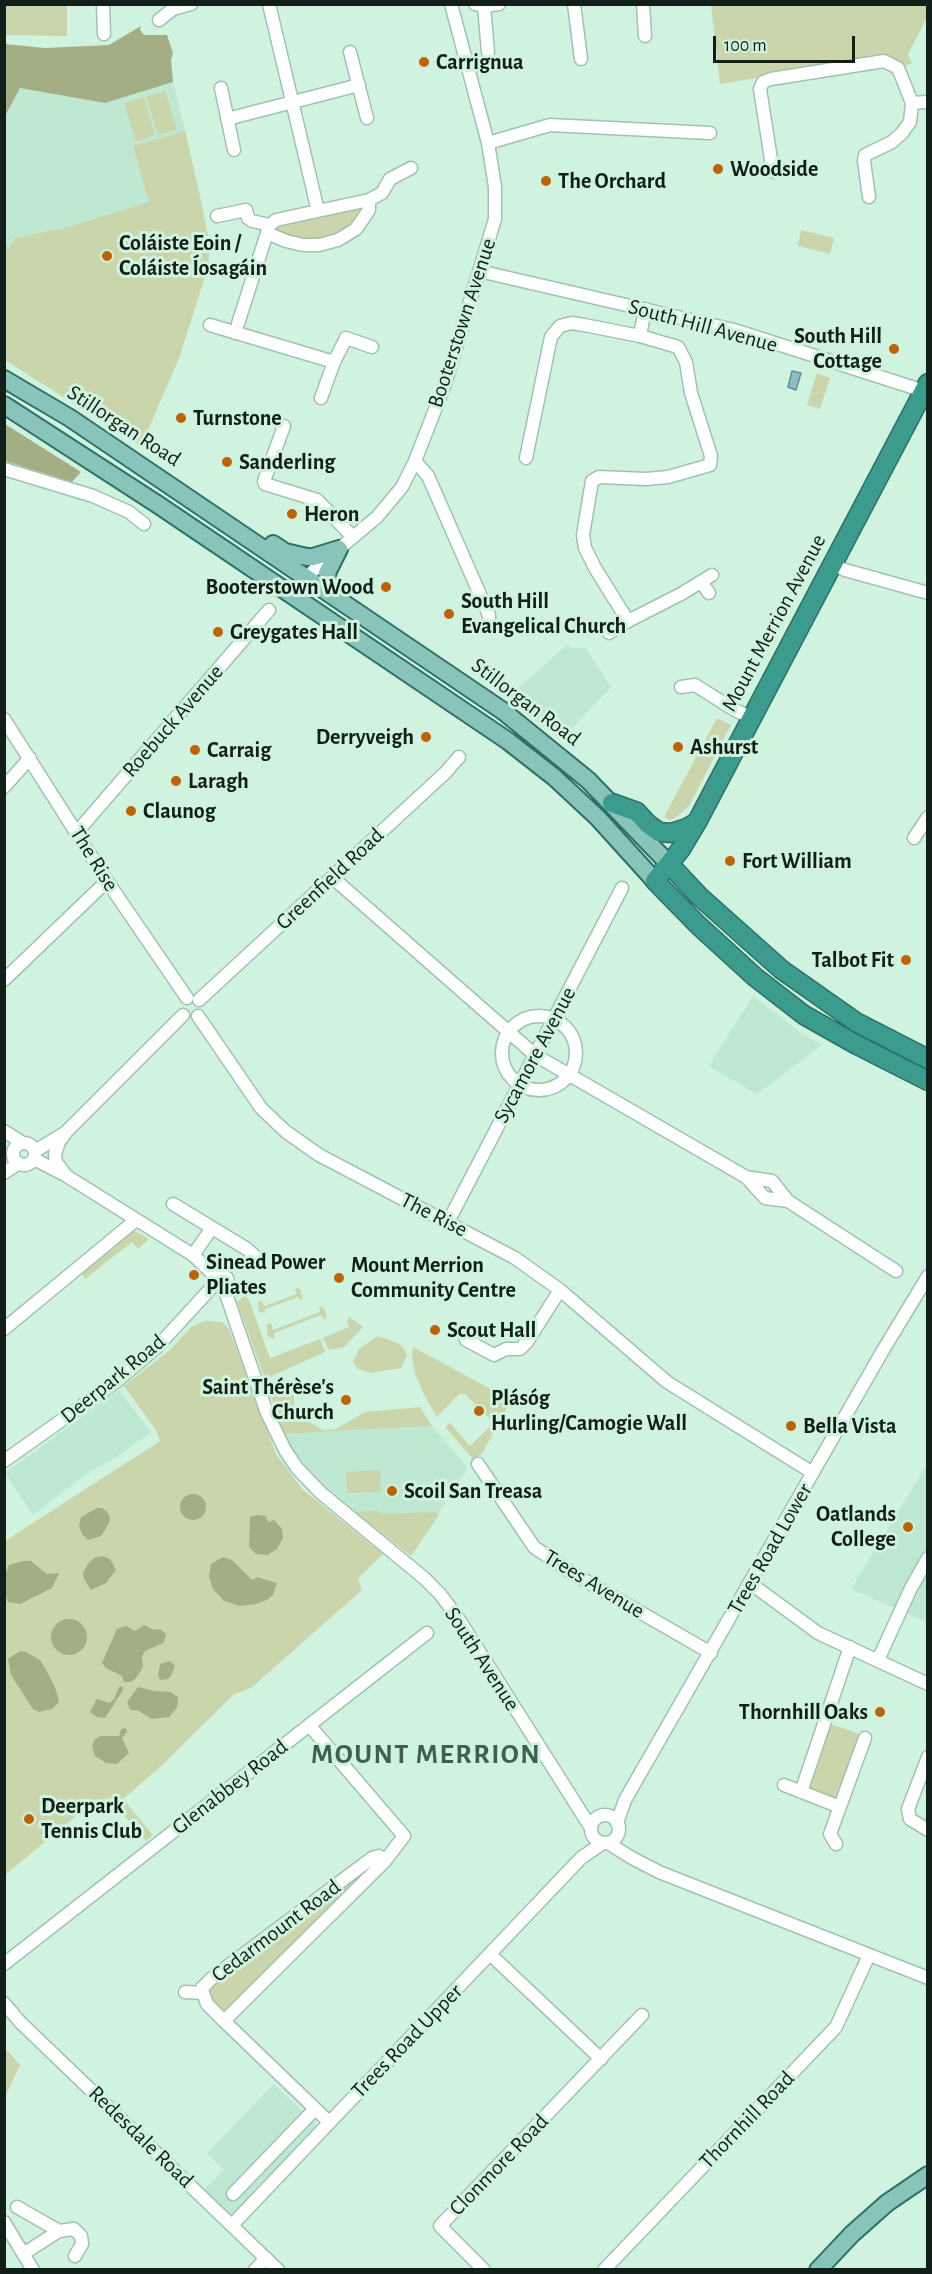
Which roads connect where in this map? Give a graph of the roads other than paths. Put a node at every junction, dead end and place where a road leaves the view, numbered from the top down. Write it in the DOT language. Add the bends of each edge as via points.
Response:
graph roads {
  1 [pos="103,4"];
  2 [pos="269,4"];
  3 [pos="470,4"];
  4 [pos="499,4"];
  5 [pos="574,4"];
  6 [pos="643,4"];
  7 [pos="187,5"];
  8 [pos="479,5"];
  9 [pos="451,7"];
  10 [pos="159,20"];
  11 [pos="104,34"];
  12 [pos="645,36"];
  13 [pos="350,52"];
  14 [pos="488,52"];
  15 [pos="581,59"];
  16 [pos="359,86"];
  17 [pos="221,88"];
  18 [pos="293,102"];
  19 [pos="927,102"];
  20 [pos="912,103"];
  21 [pos="367,118"];
  22 [pos="227,119"];
  23 [pos="710,133"];
  24 [pos="488,143"];
  25 [pos="234,150"];
  26 [pos="411,168"];
  27 [pos="774,172"];
  28 [pos="869,197"];
  29 [pos="369,200"];
  30 [pos="318,211"];
  31 [pos="217,216"];
  32 [pos="269,229"];
  33 [pos="479,271"];
  34 [pos="645,309"];
  35 [pos="210,325"];
  36 [pos="235,333"];
  37 [pos="640,336"];
  38 [pos="372,347"];
  39 [pos="334,362"];
  40 [pos="4,380"];
  41 [pos="926,387"];
  42 [pos="321,398"];
  43 [pos="4,405"];
  44 [pos="284,426"];
  45 [pos="526,458"];
  46 [pos="415,461"];
  47 [pos="4,469"];
  48 [pos="144,524"];
  49 [pos="232,528"];
  50 [pos="352,536"];
  51 [pos="264,549"];
  52 [pos="339,549"];
  53 [pos="832,564"];
  54 [pos="251,567"];
  55 [pos="306,578"];
  56 [pos="328,593"];
  57 [pos="709,593"];
  58 [pos="927,593"];
  59 [pos="292,596"];
  60 [pos="269,610"];
  61 [pos="628,621"];
  62 [pos="489,627"];
  63 [pos="609,633"];
  64 [pos="681,687"];
  65 [pos="752,718"];
  66 [pos="4,719"];
  67 [pos="459,757"];
  68 [pos="30,758"];
  69 [pos="4,787"];
  70 [pos="612,803"];
  71 [pos="927,817"];
  72 [pos="697,822"];
  73 [pos="77,832"];
  74 [pos="914,838"];
  75 [pos="627,850"];
  76 [pos="669,864"];
  77 [pos="333,878"];
  78 [pos="107,881"];
  79 [pos="655,881"];
  80 [pos="622,888"];
  81 [pos="4,980"];
  82 [pos="193,999"];
  83 [pos="183,1015"];
  84 [pos="198,1016"];
  85 [pos="554,1020"];
  86 [pos="507,1032"];
  87 [pos="535,1055"];
  88 [pos="927,1059"];
  89 [pos="570,1074"];
  90 [pos="927,1081"];
  91 [pos="520,1084"];
  92 [pos="4,1131"];
  93 [pos="65,1133"];
  94 [pos="23,1143"];
  95 [pos="12,1154"];
  96 [pos="34,1155"];
  97 [pos="4,1173"];
  98 [pos="65,1175"];
  99 [pos="173,1204"];
  100 [pos="136,1220"];
  101 [pos="448,1222"];
  102 [pos="212,1228"];
  103 [pos="194,1255"];
  104 [pos="259,1260"];
  105 [pos="896,1271"];
  106 [pos="927,1276"];
  107 [pos="214,1281"];
  108 [pos="560,1290"];
  109 [pos="4,1329"];
  110 [pos="466,1340"];
  111 [pos="4,1461"];
  112 [pos="478,1464"];
  113 [pos="813,1473"];
  114 [pos="926,1564"];
  115 [pos="750,1583"];
  116 [pos="427,1634"];
  117 [pos="850,1647"];
  118 [pos="711,1653"];
  119 [pos="878,1660"];
  120 [pos="927,1684"];
  121 [pos="309,1725"];
  122 [pos="866,1738"];
  123 [pos="927,1758"];
  124 [pos="784,1785"];
  125 [pos="801,1792"];
  126 [pos="625,1800"];
  127 [pos="840,1807"];
  128 [pos="579,1809"];
  129 [pos="602,1816"];
  130 [pos="591,1830"];
  131 [pos="927,1830"];
  132 [pos="611,1836"];
  133 [pos="836,1844"];
  134 [pos="581,1858"];
  135 [pos="385,1861"];
  136 [pos="490,1955"];
  137 [pos="869,1955"];
  138 [pos="4,1964"];
  139 [pos="927,1978"];
  140 [pos="185,1992"];
  141 [pos="203,1994"];
  142 [pos="4,2003"];
  143 [pos="642,2015"];
  144 [pos="224,2022"];
  145 [pos="600,2059"];
  146 [pos="315,2109"];
  147 [pos="329,2122"];
  148 [pos="288,2137"];
  149 [pos="302,2151"];
  150 [pos="927,2175"];
  151 [pos="244,2183"];
  152 [pos="233,2194"];
  153 [pos="258,2197"];
  154 [pos="17,2207"];
  155 [pos="4,2222"];
  156 [pos="232,2224"];
  157 [pos="59,2230"];
  158 [pos="23,2254"];
  159 [pos="75,2256"];
  160 [pos="266,2258"];
  161 [pos="33,2270"];
  162 [pos="255,2270"];
  163 [pos="278,2270"];
  164 [pos="484,2270"];
  165 [pos="604,2270"];
  166 [pos="818,2270"];
  1 -- 11 [label="street"];
  2 -- 18 [label="street"];
  3 -- 9 [label="street"];
  4 -- 8 [label="street"];
  5 -- 15 [label="street"];
  6 -- 12 [label="street"];
  7 -- 10 [label="street" via="173,9"];
  8 -- 14 [label="street"];
  9 -- 24 [label="street, Booterstown Avenue"];
  13 -- 16 [label="street"];
  16 -- 18 [label="street"];
  16 -- 21 [label="street"];
  17 -- 22 [label="street"];
  18 -- 22 [label="street"];
  18 -- 30 [label="street"];
  19 -- 20 [label="street"];
  20 -- 27 [label="street" via="898,68 884,61 763,82 760,89"];
  20 -- 28 [label="street" via="910,122 902,133 865,155"];
  22 -- 25 [label="street"];
  23 -- 24 [label="street" via="550,125"];
  24 -- 33 [label="street, Booterstown Avenue" via="495,219"];
  26 -- 29 [label="street" via="390,179 382,193"];
  29 -- 30 [label="street"];
  29 -- 32 [label="street" via="369,210 359,225 338,240 303,245 286,241"];
  30 -- 32 [label="street" via="276,220"];
  31 -- 32 [label="street" via="246,210 248,218"];
  32 -- 36 [label="street"];
  33 -- 34 [label="street, South Hill Avenue"];
  33 -- 46 [label="street, Booterstown Avenue" via="445,384"];
  34 -- 37 [label="street"];
  34 -- 41 [label="street, South Hill Avenue" via="734,330"];
  35 -- 36 [label="street"];
  36 -- 39 [label="street"];
  37 -- 45 [label="street" via="572,323 560,326 552,337"];
  37 -- 61 [label="street" via="672,344 682,352 711,456 710,465 668,477 592,480 583,535 585,548"];
  38 -- 39 [label="street" via="346,338"];
  39 -- 42 [label="street"];
  40 -- 49 [label="main road, Stillorgan Road" via="70,418"];
  41 -- 53 [label="highway, Mount Merrion Avenue"];
  43 -- 54 [label="main road, Stillorgan Road"];
  44 -- 50 [label="street" via="265,484 317,500"];
  46 -- 50 [label="street, Booterstown Avenue" via="396,497"];
  46 -- 62 [label="street" via="428,476 489,615"];
  47 -- 48 [label="street" via="93,496 129,512"];
  49 -- 51 [label="main road, Stillorgan Road"];
  49 -- 52 [label="main road" via="248,528 285,552 300,556 313,557"];
  50 -- 52 [label="street, Booterstown Avenue"];
  51 -- 54 [label="main road" via="265,561"];
  51 -- 55 [label="main road, Stillorgan Road"];
  52 -- 55 [label="street, Booterstown Avenue"];
  52 -- 56 [label="main road" via="327,573"];
  53 -- 58 [label="street"];
  53 -- 65 [label="highway, Mount Merrion Avenue"];
  54 -- 59 [label="main road, Stillorgan Road"];
  55 -- 56 [label="main road, Stillorgan Road"];
  55 -- 59 [label="street, Booterstown Avenue"];
  56 -- 70 [label="main road, Stillorgan Road" via="503,711"];
  57 -- 61 [label="street" via="706,578"];
  59 -- 75 [label="main road, Stillorgan Road" via="508,741 554,777"];
  60 -- 73 [label="street, Roebuck Avenue"];
  61 -- 63 [label="street"];
  64 -- 65 [label="street" via="696,685"];
  65 -- 72 [label="highway, Mount Merrion Avenue"];
  66 -- 68 [label="street, The Rise"];
  67 -- 77 [label="street, Greenfield Road"];
  68 -- 69 [label="street"];
  68 -- 73 [label="street, The Rise"];
  70 -- 72 [label="highway" via="637,812 659,832 671,833"];
  70 -- 75 [label="main road" via="634,830 636,846"];
  70 -- 76 [label="main road, Stillorgan Road"];
  71 -- 74 [label="street"];
  72 -- 76 [label="highway, Mount Merrion Avenue"];
  73 -- 78 [label="street, The Rise"];
  75 -- 79 [label="main road, Stillorgan Road"];
  76 -- 79 [label="highway, Mount Merrion Avenue"];
  76 -- 88 [label="highway, Stillorgan Road" via="782,970 856,1022"];
  77 -- 82 [label="street, Greenfield Road"];
  77 -- 86 [label="street"];
  78 -- 81 [label="street"];
  78 -- 82 [label="street, The Rise"];
  79 -- 90 [label="highway, Stillorgan Road" via="755,977 804,1014"];
  80 -- 85 [label="street, Sycamore Avenue"];
  82 -- 83 [label="street" via="181,1005"];
  82 -- 84 [label="street" via="202,1006"];
  83 -- 84 [label="street"];
  83 -- 93 [label="street"];
  84 -- 101 [label="street, The Rise" via="261,1108 285,1131 319,1155"];
  85 -- 86 [label="street" via="536,1017"];
  85 -- 87 [label="street, Sycamore Avenue"];
  85 -- 89 [label="street" via="569,1031 574,1041 575,1064"];
  86 -- 87 [label="street"];
  86 -- 91 [label="street" via="502,1042 502,1060"];
  87 -- 89 [label="street"];
  87 -- 91 [label="street, Sycamore Avenue"];
  89 -- 91 [label="street" via="546,1089"];
  89 -- 105 [label="street" via="746,1177 765,1198 788,1201"];
  91 -- 101 [label="street, Sycamore Avenue"];
  92 -- 94 [label="street"];
  93 -- 96 [label="street"];
  93 -- 98 [label="street" via="55,1154"];
  94 -- 95 [label="street"];
  94 -- 96 [label="street" via="32,1146"];
  95 -- 96 [label="street" via="26,1164"];
  95 -- 97 [label="street"];
  96 -- 98 [label="street"];
  98 -- 100 [label="street"];
  99 -- 102 [label="street"];
  100 -- 103 [label="street"];
  100 -- 109 [label="street"];
  101 -- 108 [label="street, The Rise" via="515,1258"];
  102 -- 103 [label="street"];
  102 -- 104 [label="street"];
  103 -- 107 [label="street"];
  106 -- 113 [label="street, Trees Road Lower"];
  107 -- 111 [label="street, Deerpark Road" via="157,1347 117,1381"];
  107 -- 128 [label="street, South Avenue" via="227,1278 229,1286 225,1291 267,1413 297,1468 440,1594"];
  108 -- 110 [label="street" via="520,1349 506,1349 494,1355"];
  108 -- 113 [label="street, The Rise" via="667,1382"];
  112 -- 118 [label="street, Trees Avenue" via="534,1547"];
  113 -- 115 [label="street, Trees Road Lower"];
  114 -- 119 [label="street"];
  115 -- 117 [label="street" via="818,1633"];
  115 -- 118 [label="street, Trees Road Lower"];
  116 -- 121 [label="street, Glenabbey Road"];
  117 -- 119 [label="street"];
  117 -- 125 [label="street"];
  118 -- 126 [label="street, Trees Road Lower"];
  119 -- 120 [label="street"];
  121 -- 135 [label="street, Cedarmount Road" via="404,1836"];
  121 -- 138 [label="street, Glenabbey Road"];
  122 -- 127 [label="street"];
  123 -- 131 [label="street" via="908,1809 910,1819"];
  124 -- 125 [label="street"];
  125 -- 127 [label="street"];
  126 -- 129 [label="street"];
  126 -- 132 [label="street, Trees Road Lower"];
  127 -- 133 [label="street" via="830,1834"];
  128 -- 129 [label="street"];
  128 -- 130 [label="street, South Avenue"];
  129 -- 130 [label="street"];
  129 -- 132 [label="street"];
  130 -- 132 [label="street, South Avenue" via="596,1840"];
  130 -- 134 [label="street"];
  132 -- 134 [label="street"];
  132 -- 137 [label="street" via="632,1858 659,1872"];
  134 -- 136 [label="street, Trees Road Upper"];
  135 -- 141 [label="street, Cedarmount Road" via="379,1856 372,1858 212,1978 202,1988"];
  135 -- 144 [label="street, Cedarmount Road"];
  136 -- 145 [label="street"];
  136 -- 147 [label="street, Trees Road Upper"];
  137 -- 139 [label="street"];
  137 -- 165 [label="street, Thornhill Road" via="836,2027"];
  140 -- 141 [label="street"];
  141 -- 144 [label="street, Cedarmount Road"];
  142 -- 156 [label="street, Redesdale Road"];
  143 -- 145 [label="street, Clonmore Road"];
  144 -- 146 [label="street, Cedarmount Road"];
  145 -- 164 [label="street, Clonmore Road" via="440,2226"];
  146 -- 147 [label="street, Cedarmount Road"];
  146 -- 148 [label="street"];
  147 -- 149 [label="street, Trees Road Upper"];
  148 -- 149 [label="street"];
  148 -- 151 [label="street"];
  149 -- 153 [label="street, Trees Road Upper"];
  150 -- 166 [label="main road" via="887,2203"];
  151 -- 152 [label="street"];
  151 -- 153 [label="street"];
  153 -- 156 [label="street, Trees Road Upper"];
  154 -- 157 [label="street"];
  155 -- 158 [label="street"];
  156 -- 160 [label="street, Redesdale Road"];
  157 -- 158 [label="street"];
  157 -- 159 [label="street" via="74,2229 81,2236 82,2244"];
  158 -- 161 [label="street"];
  160 -- 162 [label="street"];
  160 -- 163 [label="street, Redesdale Road"];
}
